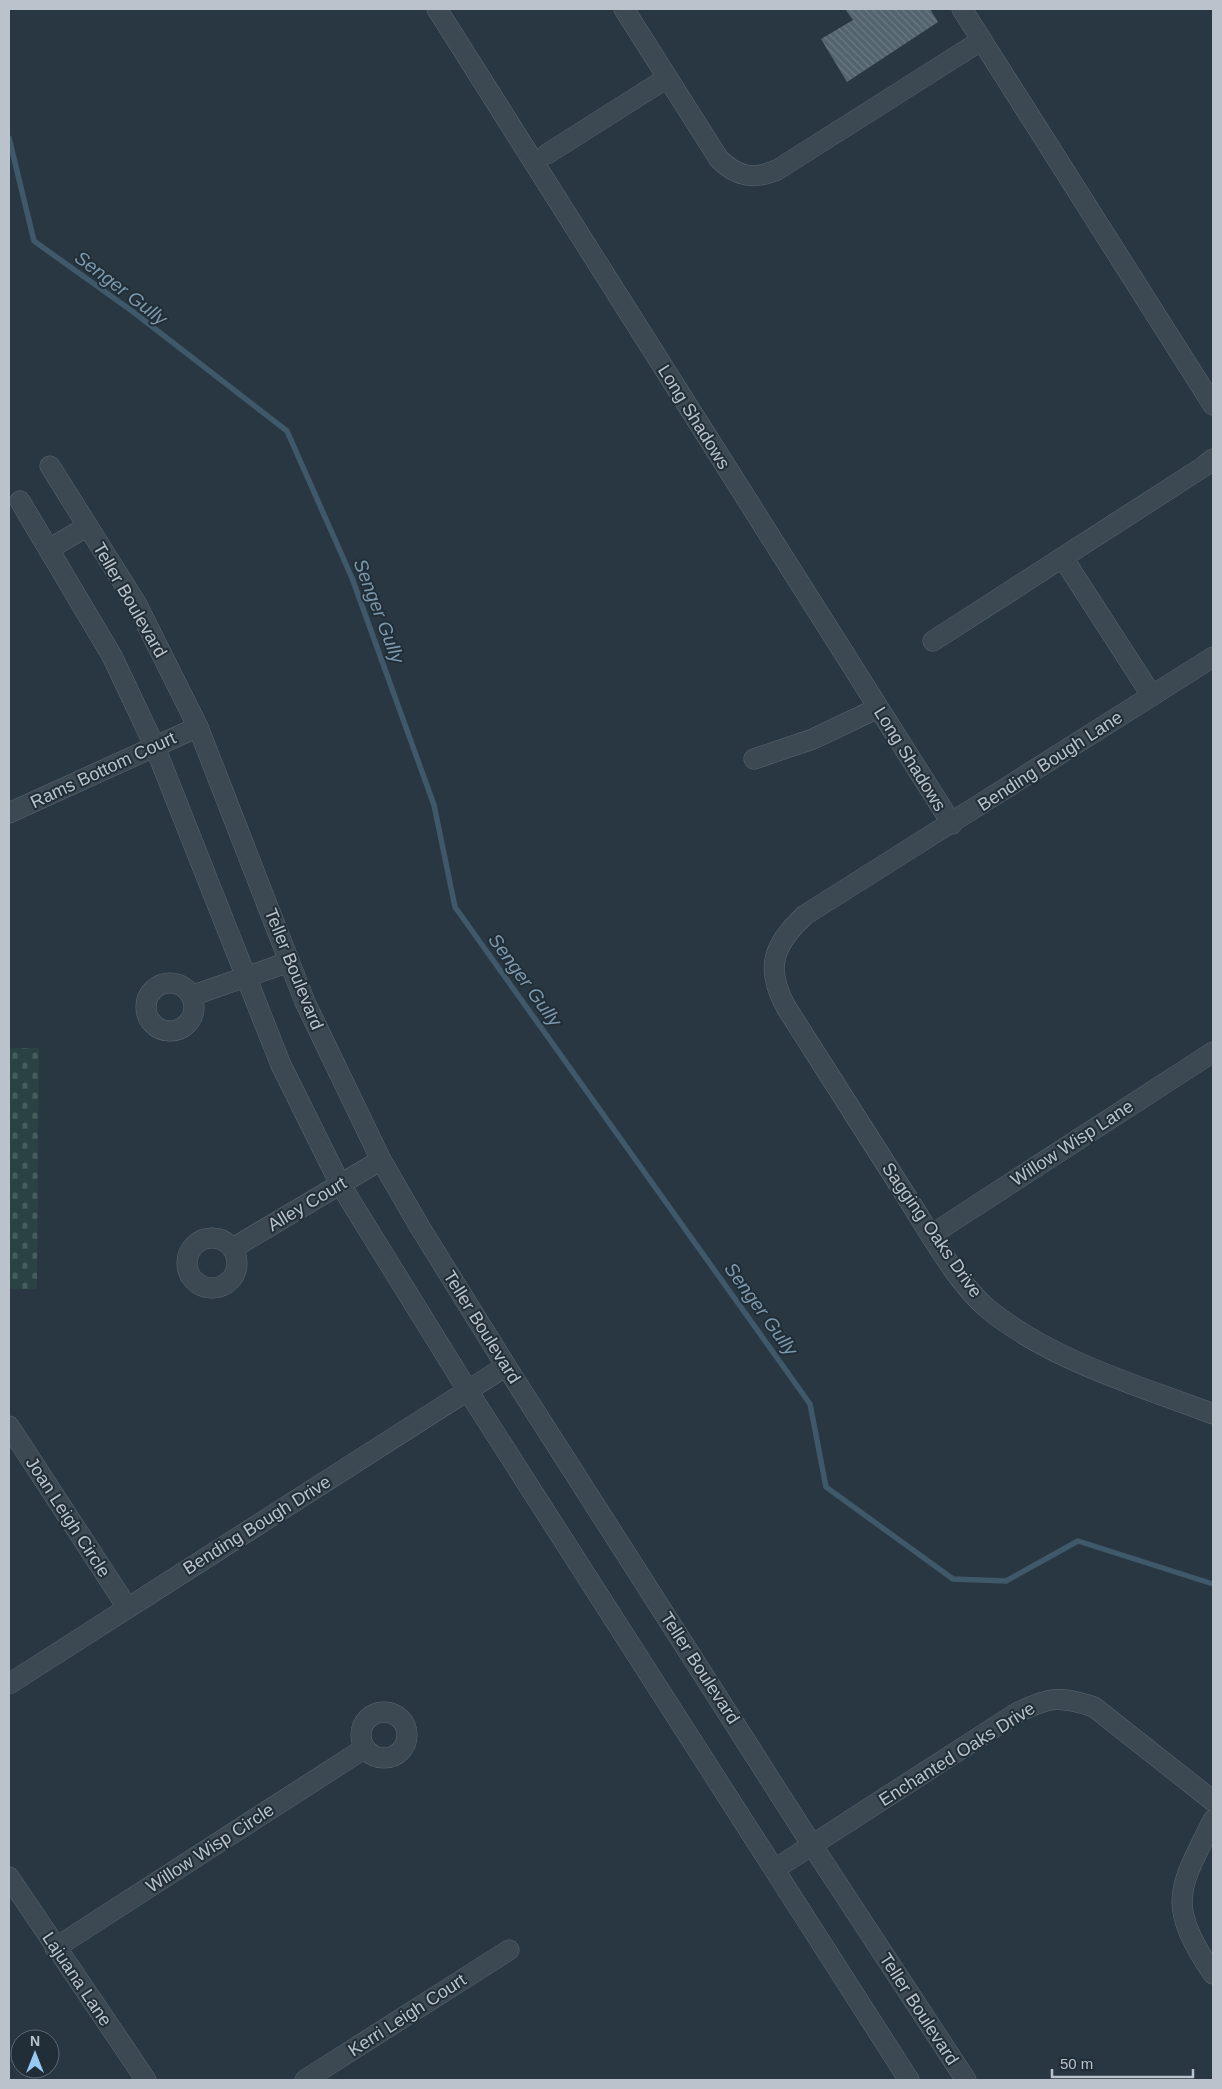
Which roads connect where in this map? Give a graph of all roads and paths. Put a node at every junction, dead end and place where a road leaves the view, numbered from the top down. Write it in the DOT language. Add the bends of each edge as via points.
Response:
graph roads {
  1 [pos="437,9"];
  2 [pos="624,9"];
  3 [pos="962,9"];
  4 [pos="982,40"];
  5 [pos="668,78"];
  6 [pos="547,154"];
  7 [pos="1213,404"];
  8 [pos="1213,459"];
  9 [pos="50,466"];
  10 [pos="20,501"];
  11 [pos="88,526"];
  12 [pos="49,549"];
  13 [pos="1063,558"];
  14 [pos="933,641"];
  15 [pos="1213,657"];
  16 [pos="1152,696"];
  17 [pos="878,708"];
  18 [pos="198,727"];
  19 [pos="155,747"];
  20 [pos="754,759"];
  21 [pos="9,813"];
  22 [pos="952,824"];
  23 [pos="774,958"];
  24 [pos="289,962"];
  25 [pos="245,977"];
  26 [pos="192,996"];
  27 [pos="1213,1052"];
  28 [pos="381,1160"];
  29 [pos="340,1184"];
  30 [pos="931,1235"];
  31 [pos="233,1248"];
  32 [pos="506,1366"];
  33 [pos="468,1391"];
  34 [pos="1213,1414"];
  35 [pos="9,1426"];
  36 [pos="127,1608"];
  37 [pos="9,1684"];
  38 [pos="365,1748"];
  39 [pos="1213,1801"];
  40 [pos="1213,1820"];
  41 [pos="812,1845"];
  42 [pos="775,1868"];
  43 [pos="9,1877"];
  44 [pos="56,1948"];
  45 [pos="509,1950"];
  46 [pos="1213,1974"];
  47 [pos="146,2080"];
  48 [pos="305,2080"];
  49 [pos="910,2080"];
  50 [pos="966,2080"];
  1 -- 17 [label="street, Long Shadows"];
  2 -- 5 [label="street"];
  3 -- 4 [label="street"];
  4 -- 5 [label="street" via="777,170 756,177 744,176 727,167"];
  4 -- 7 [label="street"];
  5 -- 6 [label="street"];
  8 -- 13 [label="street"];
  9 -- 11 [label="street, Teller Boulevard"];
  10 -- 12 [label="street"];
  11 -- 12 [label="street, Teller Boulevard"];
  11 -- 18 [label="street, Teller Boulevard" via="136,604"];
  12 -- 19 [label="street" via="112,656"];
  13 -- 14 [label="street"];
  13 -- 16 [label="street"];
  15 -- 16 [label="street, Bending Bough Lane"];
  16 -- 22 [label="street, Bending Bough Lane"];
  17 -- 20 [label="street" via="813,739"];
  17 -- 22 [label="street, Long Shadows"];
  18 -- 19 [label="street, Rams Bottom Court"];
  18 -- 24 [label="street, Teller Boulevard"];
  19 -- 21 [label="street, Rams Bottom Court"];
  19 -- 25 [label="street"];
  22 -- 23 [label="street, Bending Bough Lane" via="805,915 779,946"];
  23 -- 30 [label="street, Sagging Oaks Drive" via="776,983 786,1007"];
  24 -- 25 [label="street"];
  24 -- 28 [label="street, Teller Boulevard"];
  25 -- 26 [label="street"];
  25 -- 29 [label="street" via="281,1065"];
  27 -- 30 [label="street, Willow Wisp Lane"];
  28 -- 29 [label="street, Alley Court"];
  28 -- 32 [label="street, Teller Boulevard"];
  29 -- 31 [label="street, Alley Court"];
  29 -- 33 [label="street"];
  30 -- 34 [label="street, Sagging Oaks Drive" via="963,1282 986,1308 1012,1326 1080,1362"];
  32 -- 33 [label="street, Bending Bough Drive"];
  32 -- 41 [label="street, Teller Boulevard"];
  33 -- 36 [label="street, Bending Bough Drive"];
  33 -- 42 [label="street"];
  35 -- 36 [label="street, Joan Leigh Circle"];
  36 -- 37 [label="street, Bending Bough Drive"];
  38 -- 44 [label="street, Willow Wisp Circle"];
  39 -- 41 [label="street, Enchanted Oaks Drive" via="1094,1706 1072,1699 1054,1699 1015,1714"];
  40 -- 46 [label="street" via="1187,1873 1181,1896 1190,1933"];
  41 -- 42 [label="street, Enchanted Oaks Drive"];
  41 -- 50 [label="street, Teller Boulevard"];
  42 -- 49 [label="street"];
  43 -- 44 [label="street, Lajuana Lane"];
  44 -- 47 [label="street, Lajuana Lane"];
  45 -- 48 [label="street, Kerri Leigh Court"];
}
